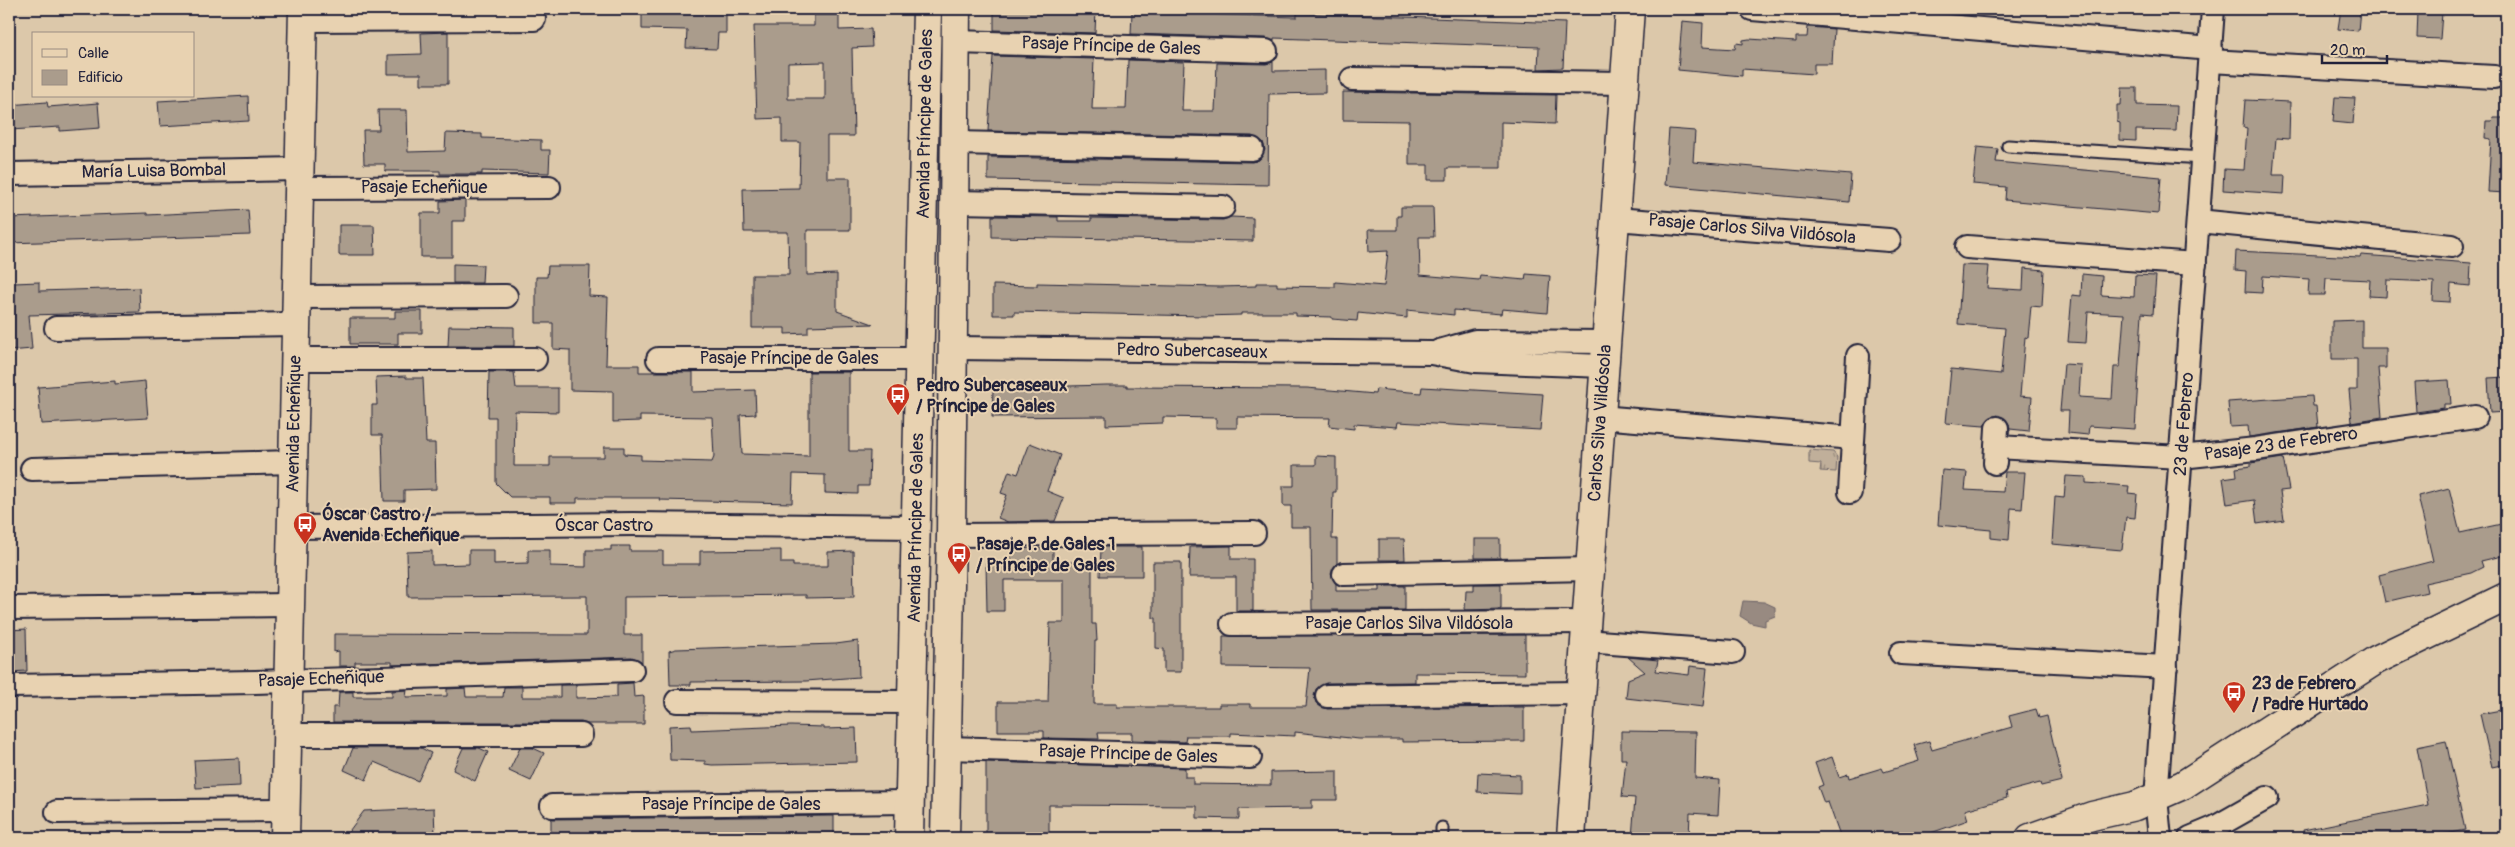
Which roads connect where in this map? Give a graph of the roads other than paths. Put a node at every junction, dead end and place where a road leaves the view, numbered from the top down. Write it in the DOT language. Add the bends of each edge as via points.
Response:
graph roads {
  1 [pos="927,9"];
  2 [pos="956,9"];
  3 [pos="1630,9"];
  4 [pos="1752,9"];
  5 [pos="2214,9"];
  6 [pos="303,15"];
  7 [pos="534,19"];
  8 [pos="956,42"];
  9 [pos="1266,52"];
  10 [pos="2210,55"];
  11 [pos="2494,77"];
  12 [pos="1352,79"];
  13 [pos="1624,83"];
  14 [pos="955,143"];
  15 [pos="2008,146"];
  16 [pos="1252,149"];
  17 [pos="2203,158"];
  18 [pos="9,174"];
  19 [pos="299,178"];
  20 [pos="549,187"];
  21 [pos="954,202"];
  22 [pos="1223,207"];
  23 [pos="1614,219"];
  24 [pos="2198,221"];
  25 [pos="1889,240"];
  26 [pos="2452,246"];
  27 [pos="1968,247"];
  28 [pos="2195,264"];
  29 [pos="506,296"];
  30 [pos="296,297"];
  31 [pos="296,324"];
  32 [pos="56,328"];
  33 [pos="952,348"];
  34 [pos="1605,354"];
  35 [pos="1858,356"];
  36 [pos="658,358"];
  37 [pos="295,359"];
  38 [pos="534,359"];
  39 [pos="920,359"];
  40 [pos="1600,417"];
  41 [pos="2475,417"];
  42 [pos="1853,438"];
  43 [pos="1996,446"];
  44 [pos="2181,457"];
  45 [pos="293,462"];
  46 [pos="32,469"];
  47 [pos="1850,492"];
  48 [pos="292,527"];
  49 [pos="916,527"];
  50 [pos="1254,533"];
  51 [pos="951,535"];
  52 [pos="1590,570"];
  53 [pos="1344,574"];
  54 [pos="2506,597"];
  55 [pos="290,605"];
  56 [pos="9,608"];
  57 [pos="1232,624"];
  58 [pos="1585,632"];
  59 [pos="1733,652"];
  60 [pos="1901,653"];
  61 [pos="2166,667"];
  62 [pos="632,670"];
  63 [pos="288,680"];
  64 [pos="9,686"];
  65 [pos="1581,693"];
  66 [pos="1327,696"];
  67 [pos="677,701"];
  68 [pos="912,702"];
  69 [pos="287,735"];
  70 [pos="581,735"];
  71 [pos="947,748"];
  72 [pos="1250,757"];
  73 [pos="2156,798"];
  74 [pos="2267,798"];
  75 [pos="910,802"];
  76 [pos="552,806"];
  77 [pos="285,810"];
  78 [pos="57,812"];
  79 [pos="285,838"];
  80 [pos="909,838"];
  81 [pos="945,838"];
  82 [pos="1571,838"];
  83 [pos="2030,838"];
  84 [pos="2160,838"];
  85 [pos="2190,838"];
  1 -- 39 [label="main road, Avenida Príncipe de Gales"];
  2 -- 8 [label="main road, Avenida Príncipe de Gales"];
  3 -- 13 [label="main road, Carlos Silva Vildósola"];
  4 -- 10 [label="street"];
  5 -- 10 [label="street, 23 de Febrero"];
  6 -- 7 [label="street"];
  6 -- 19 [label="main road, Avenida Echeñique"];
  8 -- 9 [label="street, Pasaje Príncipe de Gales"];
  8 -- 14 [label="main road, Avenida Príncipe de Gales"];
  10 -- 11 [label="street"];
  10 -- 17 [label="street, 23 de Febrero"];
  12 -- 13 [label="street"];
  13 -- 23 [label="main road, Carlos Silva Vildósola"];
  14 -- 16 [label="street"];
  14 -- 21 [label="main road, Avenida Príncipe de Gales"];
  15 -- 17 [label="lane"];
  17 -- 24 [label="street, 23 de Febrero"];
  18 -- 19 [label="street, María Luisa Bombal"];
  19 -- 20 [label="street, Pasaje Echeñique"];
  19 -- 30 [label="main road, Avenida Echeñique"];
  21 -- 22 [label="street"];
  21 -- 33 [label="main road, Avenida Príncipe de Gales"];
  23 -- 25 [label="street, Pasaje Carlos Silva Vildósola"];
  23 -- 34 [label="main road, Carlos Silva Vildósola"];
  24 -- 26 [label="street"];
  24 -- 28 [label="street, 23 de Febrero"];
  27 -- 28 [label="street"];
  28 -- 44 [label="street, 23 de Febrero"];
  29 -- 30 [label="street"];
  30 -- 31 [label="main road, Avenida Echeñique"];
  31 -- 32 [label="street"];
  31 -- 37 [label="main road, Avenida Echeñique"];
  33 -- 34 [label="street, Pedro Subercaseaux" via="1431,353 1475,341"];
  33 -- 51 [label="main road, Avenida Príncipe de Gales"];
  34 -- 40 [label="main road, Carlos Silva Vildósola"];
  35 -- 42 [label="street"];
  36 -- 39 [label="street, Pasaje Príncipe de Gales"];
  37 -- 38 [label="street"];
  37 -- 45 [label="main road, Avenida Echeñique"];
  39 -- 49 [label="main road, Avenida Príncipe de Gales"];
  40 -- 42 [label="street"];
  40 -- 52 [label="main road, Carlos Silva Vildósola"];
  41 -- 44 [label="street, Pasaje 23 de Febrero"];
  42 -- 47 [label="street"];
  43 -- 44 [label="street, Pasaje 23 de Febrero"];
  44 -- 61 [label="street, 23 de Febrero"];
  45 -- 46 [label="street"];
  45 -- 48 [label="main road, Avenida Echeñique"];
  48 -- 49 [label="street, Óscar Castro" via="643,524"];
  48 -- 55 [label="main road, Avenida Echeñique"];
  49 -- 68 [label="main road, Avenida Príncipe de Gales"];
  50 -- 51 [label="street"];
  51 -- 71 [label="main road, Avenida Príncipe de Gales"];
  52 -- 53 [label="street"];
  52 -- 58 [label="main road, Carlos Silva Vildósola"];
  54 -- 73 [label="main road" via="2376,660 2208,770"];
  55 -- 56 [label="street"];
  55 -- 63 [label="main road, Avenida Echeñique"];
  57 -- 58 [label="street, Pasaje Carlos Silva Vildósola"];
  58 -- 59 [label="street, Pasaje Carlos Silva Vildósola"];
  58 -- 65 [label="main road, Carlos Silva Vildósola"];
  60 -- 61 [label="street"];
  61 -- 73 [label="street, 23 de Febrero"];
  62 -- 63 [label="street, Pasaje Echeñique"];
  63 -- 64 [label="street, Pasaje Echeñique"];
  63 -- 69 [label="main road, Avenida Echeñique"];
  65 -- 66 [label="street"];
  65 -- 82 [label="main road, Carlos Silva Vildósola"];
  67 -- 68 [label="street"];
  68 -- 75 [label="main road, Avenida Príncipe de Gales"];
  69 -- 70 [label="street"];
  69 -- 77 [label="main road, Avenida Echeñique"];
  71 -- 72 [label="street, Pasaje Príncipe de Gales"];
  71 -- 81 [label="main road, Avenida Príncipe de Gales"];
  73 -- 83 [label="main road"];
  73 -- 84 [label="street, 23 de Febrero"];
  74 -- 85 [label="street"];
  75 -- 76 [label="street, Pasaje Príncipe de Gales"];
  75 -- 80 [label="main road, Avenida Príncipe de Gales"];
  77 -- 78 [label="street"];
  77 -- 79 [label="main road, Avenida Echeñique"];
}
